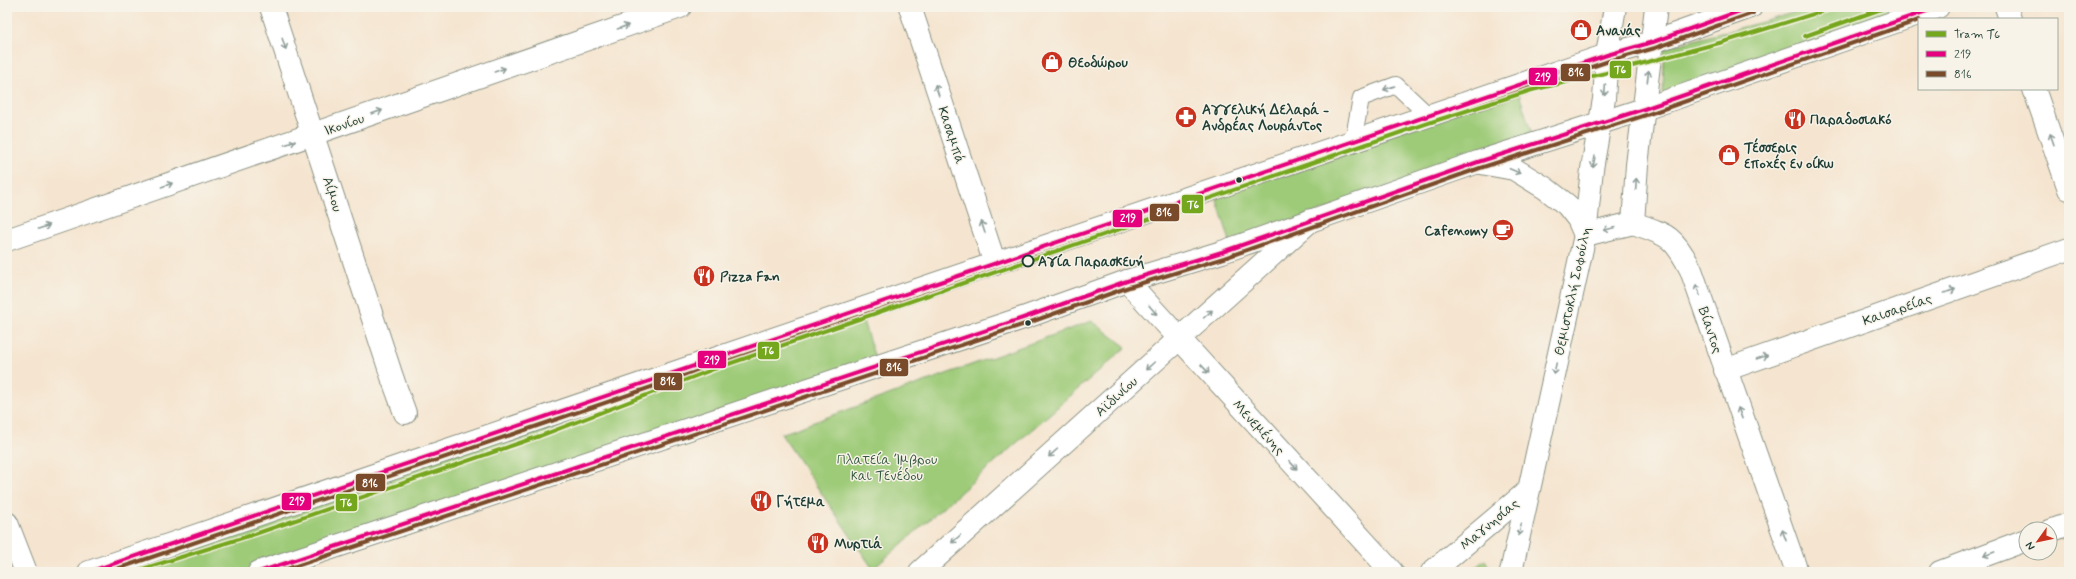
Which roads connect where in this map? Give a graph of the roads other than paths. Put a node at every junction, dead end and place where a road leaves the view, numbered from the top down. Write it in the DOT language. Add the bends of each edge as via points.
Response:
graph roads {
  1 [pos="271,7"];
  2 [pos="680,7"];
  3 [pos="910,7"];
  4 [pos="1615,7"];
  5 [pos="1656,7"];
  6 [pos="1751,7"];
  7 [pos="1938,7"];
  8 [pos="2006,7"];
  9 [pos="2010,18"];
  10 [pos="1653,42"];
  11 [pos="1607,55"];
  12 [pos="2034,90"];
  13 [pos="1644,109"];
  14 [pos="1429,116"];
  15 [pos="1600,124"];
  16 [pos="314,134"];
  17 [pos="1353,142"];
  18 [pos="1478,162"];
  19 [pos="2069,189"];
  20 [pos="1312,219"];
  21 [pos="1633,223"];
  22 [pos="1585,235"];
  23 [pos="7,240"];
  24 [pos="2069,249"];
  25 [pos="995,264"];
  26 [pos="1127,281"];
  27 [pos="1179,340"];
  28 [pos="1725,370"];
  29 [pos="405,412"];
  30 [pos="1528,491"];
  31 [pos="7,523"];
  32 [pos="2069,524"];
  33 [pos="2058,528"];
  34 [pos="2018,543"];
  35 [pos="26,572"];
  36 [pos="89,572"];
  37 [pos="259,572"];
  38 [pos="920,572"];
  39 [pos="1392,572"];
  40 [pos="1432,572"];
  41 [pos="1511,572"];
  42 [pos="1797,572"];
  43 [pos="1940,572"];
  1 -- 16 [label="street, Αίμου, one-way"];
  16 -- 2 [label="street, Ικονίου, one-way"];
  25 -- 3 [label="street, Κασαμπά, one-way"];
  4 -- 11 [label="street, Θεμιστοκλή Σοφούλη"];
  5 -- 10 [label="street"];
  6 -- 10 [label="street"];
  7 -- 13 [label="street"];
  8 -- 9 [label="street"];
  10 -- 11 [label="street"];
  13 -- 10 [label="street, one-way"];
  11 -- 14 [label="street"];
  11 -- 15 [label="street, Θεμιστοκλή Σοφούλη, one-way"];
  19 -- 12 [label="street, one-way"];
  13 -- 15 [label="street"];
  21 -- 13 [label="street, one-way"];
  14 -- 17 [label="street"];
  14 -- 17 [label="lane, one-way" via="1396,86 1389,88 1361,98"];
  15 -- 18 [label="street"];
  15 -- 22 [label="street, Θεμιστοκλή Σοφούλη, one-way"];
  23 -- 16 [label="street, Ικονίου, one-way"];
  16 -- 29 [label="street, Αίμου"];
  17 -- 25 [label="street"];
  18 -- 20 [label="street"];
  18 -- 22 [label="street, one-way" via="1514,170 1544,188 1567,205 1578,219"];
  20 -- 26 [label="street" via="1222,252"];
  27 -- 20 [label="street, Αϊδινίου, one-way"];
  21 -- 22 [label="street, one-way"];
  28 -- 21 [label="street, Βίαντος, one-way" via="1691,270 1681,250 1665,234"];
  22 -- 30 [label="street, Θεμιστοκλή Σοφούλη, one-way"];
  28 -- 24 [label="street, Καισαρείας, one-way"];
  25 -- 36 [label="street"];
  26 -- 27 [label="street, Μενεμένης, one-way"];
  26 -- 37 [label="street" via="1026,317"];
  27 -- 38 [label="street, Αϊδινίου, one-way"];
  27 -- 39 [label="street, Μενεμένης, one-way"];
  42 -- 28 [label="street, Βίαντος, one-way"];
  30 -- 40 [label="street, Μαγνησίας"];
  30 -- 41 [label="street, Θεμιστοκλή Σοφούλη, one-way"];
  31 -- 35 [label="street"];
  32 -- 33 [label="street"];
  34 -- 43 [label="street, one-way"];
}
